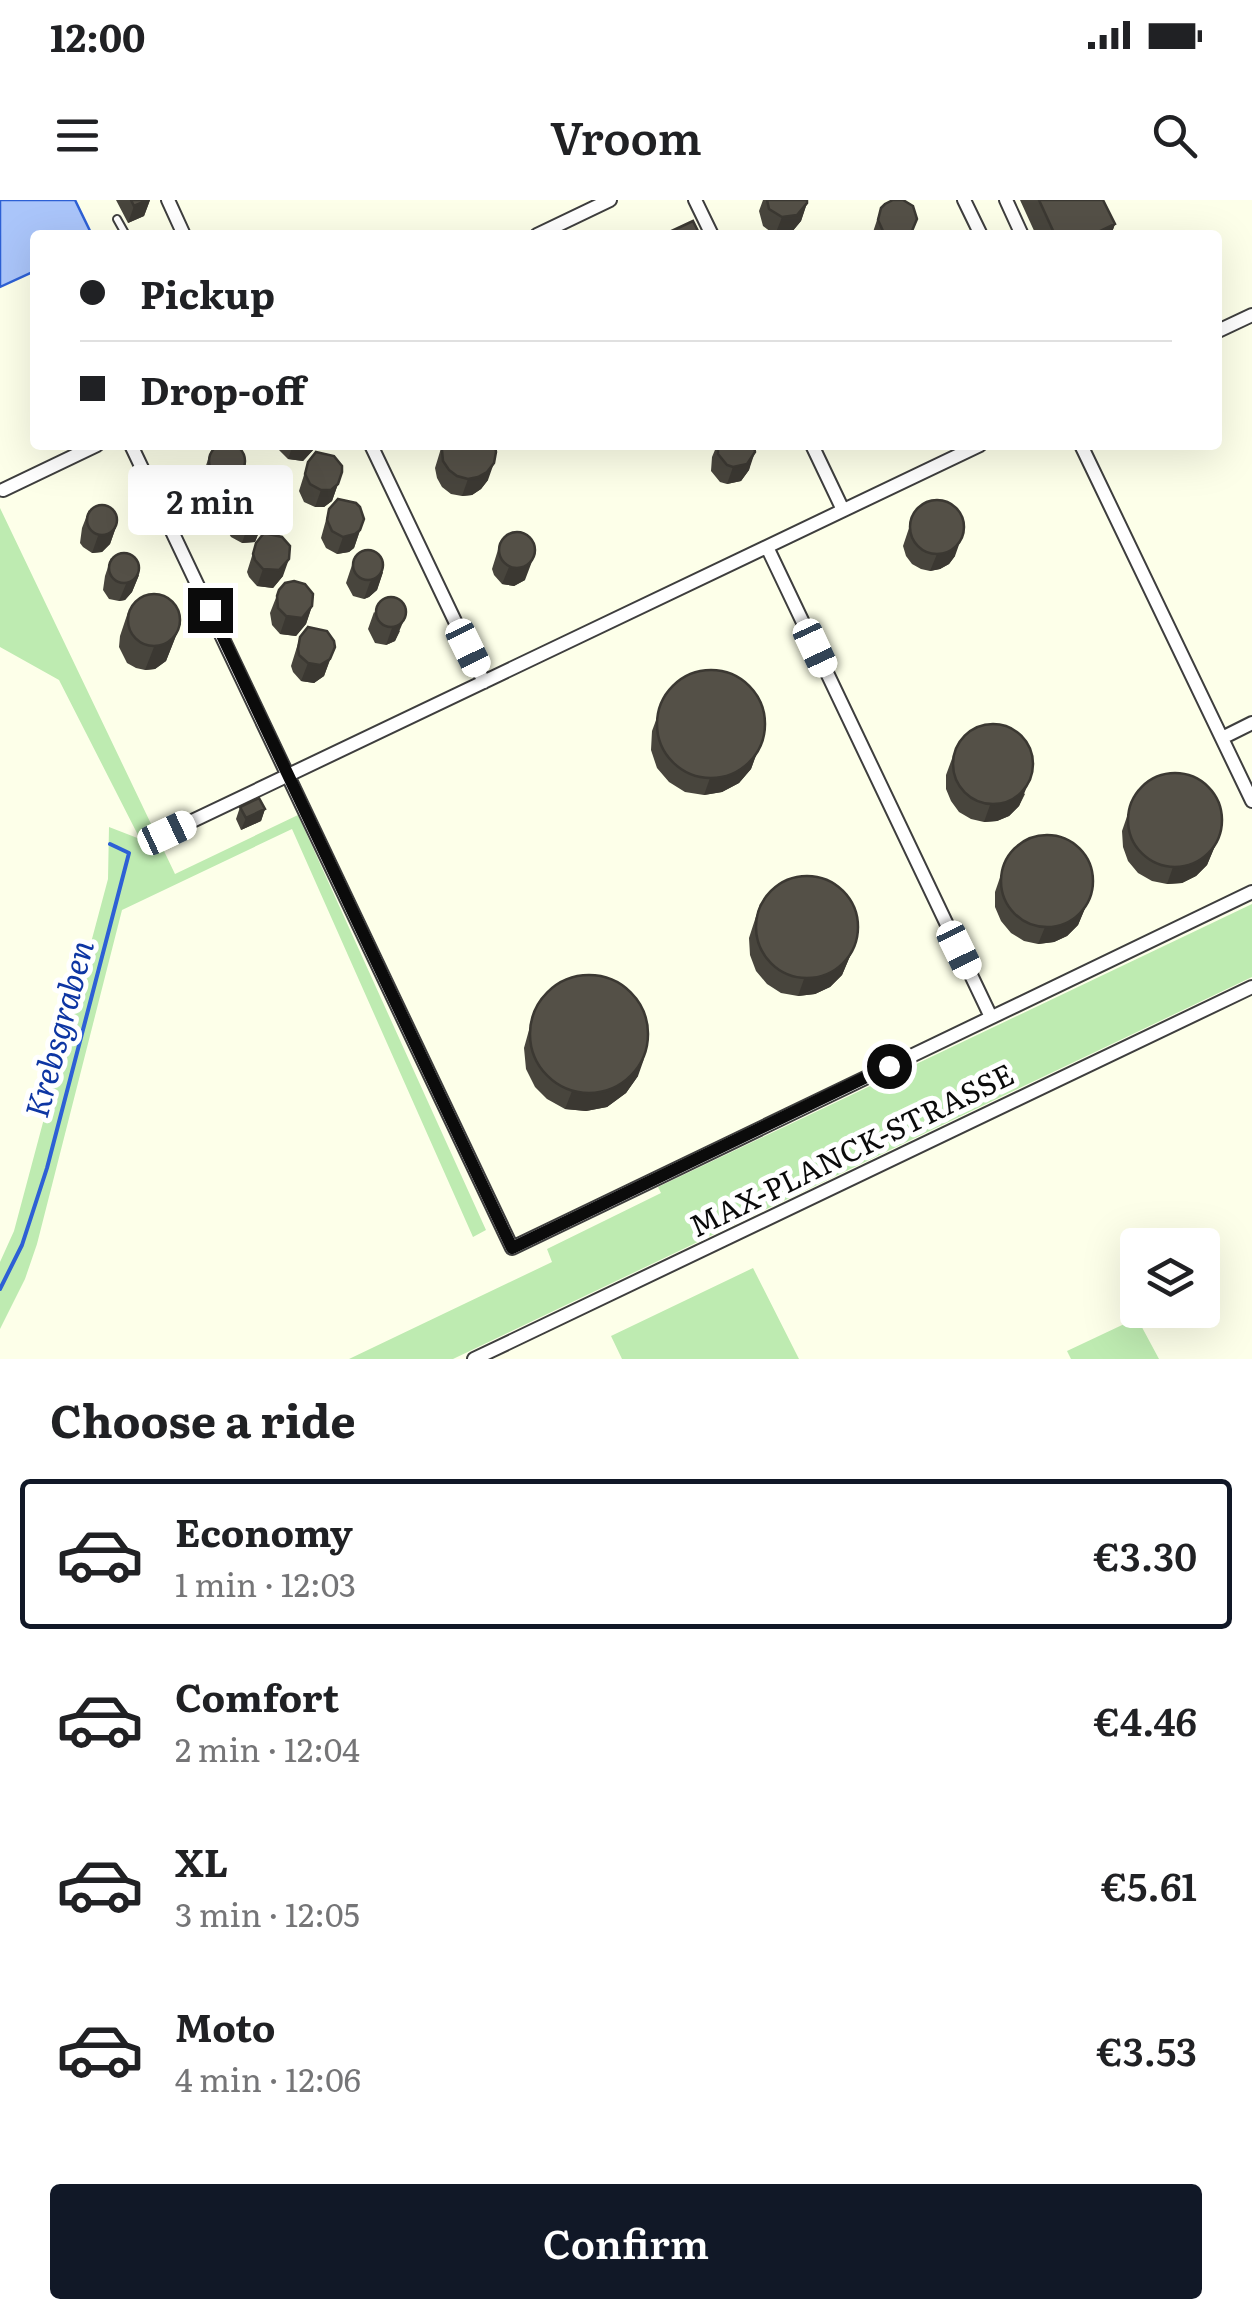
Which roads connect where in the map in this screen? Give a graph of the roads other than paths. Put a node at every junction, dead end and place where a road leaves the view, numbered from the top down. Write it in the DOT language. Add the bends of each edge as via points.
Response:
graph roads {
  1 [pos="168,200"];
  2 [pos="610,200"];
  3 [pos="695,200"];
  4 [pos="964,200"];
  5 [pos="1006,200"];
  6 [pos="117,219"];
  7 [pos="123,230"];
  8 [pos="182,230"];
  9 [pos="547,230"];
  10 [pos="710,230"];
  11 [pos="979,230"];
  12 [pos="1020,230"];
  13 [pos="1252,315"];
  14 [pos="1222,330"];
  15 [pos="87,450"];
  16 [pos="133,450"];
  17 [pos="372,450"];
  18 [pos="814,450"];
  19 [pos="969,450"];
  20 [pos="1083,450"];
  21 [pos="3,490"];
  22 [pos="843,510"];
  23 [pos="766,547"];
  24 [pos="484,682"];
  25 [pos="1252,723"];
  26 [pos="1222,738"];
  27 [pos="288,775"];
  28 [pos="1252,800"];
  29 [pos="167,833"];
  30 [pos="1252,892"];
  31 [pos="1252,988"];
  32 [pos="991,1017"];
  33 [pos="474,1359"];
  1 -- 8 [label="street"];
  2 -- 9 [label="street"];
  3 -- 10 [label="street"];
  4 -- 11 [label="street"];
  5 -- 12 [label="street"];
  6 -- 7 [label="lane"];
  13 -- 14 [label="street"];
  15 -- 21 [label="street"];
  16 -- 27 [label="street"];
  17 -- 24 [label="street"];
  18 -- 22 [label="street"];
  19 -- 22 [label="street"];
  20 -- 26 [label="street"];
  22 -- 23 [label="street"];
  23 -- 24 [label="street"];
  23 -- 32 [label="street"];
  24 -- 27 [label="street"];
  25 -- 26 [label="street"];
  26 -- 28 [label="street"];
  27 -- 29 [label="street"];
  27 -- 32 [label="street" via="512,1248"];
  30 -- 32 [label="street"];
  31 -- 33 [label="street, MAX-PLANCK-STRASSE"];
}
